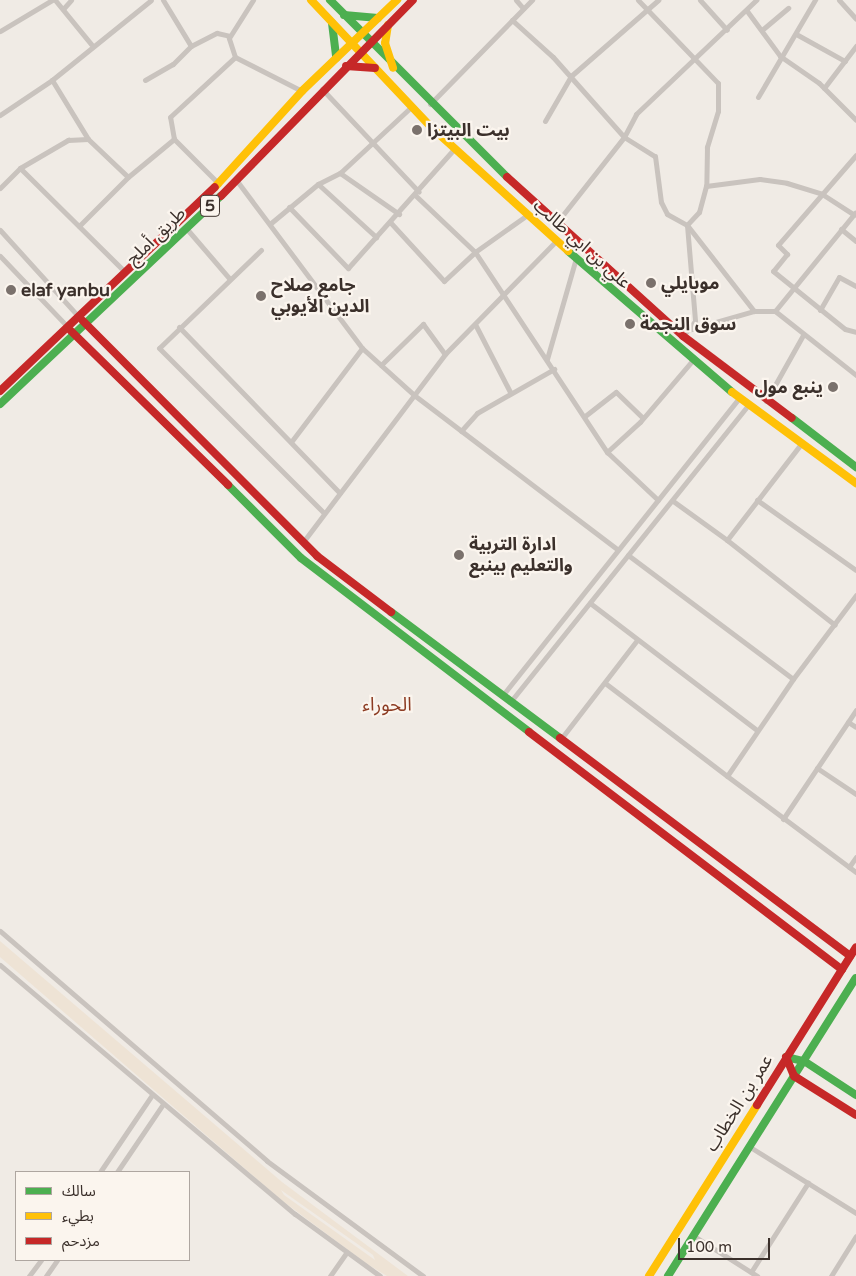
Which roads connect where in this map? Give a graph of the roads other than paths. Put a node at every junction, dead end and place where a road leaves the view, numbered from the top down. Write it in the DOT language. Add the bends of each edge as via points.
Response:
graph roads {
  1 [pos="54,0"];
  2 [pos="71,0"];
  3 [pos="139,0"];
  4 [pos="151,0"];
  5 [pos="163,0"];
  6 [pos="253,0"];
  7 [pos="311,0"];
  8 [pos="330,0"];
  9 [pos="397,0"];
  10 [pos="413,0"];
  11 [pos="516,0"];
  12 [pos="532,0"];
  13 [pos="638,0"];
  14 [pos="658,0"];
  15 [pos="700,0"];
  16 [pos="756,0"];
  17 [pos="815,0"];
  18 [pos="839,0"];
  19 [pos="144,6"];
  20 [pos="523,8"];
  21 [pos="788,8"];
  22 [pos="63,9"];
  23 [pos="647,11"];
  24 [pos="747,11"];
  25 [pos="344,16"];
  26 [pos="379,17"];
  27 [pos="856,19"];
  28 [pos="512,20"];
  29 [pos="332,23"];
  30 [pos="388,25"];
  31 [pos="763,29"];
  32 [pos="727,30"];
  33 [pos="0,31"];
  34 [pos="360,34"];
  35 [pos="796,34"];
  36 [pos="230,36"];
  37 [pos="369,43"];
  38 [pos="91,44"];
  39 [pos="351,44"];
  40 [pos="191,46"];
  41 [pos="856,46"];
  42 [pos="360,53"];
  43 [pos="780,56"];
  44 [pos="235,57"];
  45 [pos="336,58"];
  46 [pos="697,59"];
  47 [pos="845,61"];
  48 [pos="346,66"];
  49 [pos="375,68"];
  50 [pos="393,68"];
  51 [pos="571,76"];
  52 [pos="52,80"];
  53 [pos="145,80"];
  54 [pos="322,88"];
  55 [pos="824,88"];
  56 [pos="302,91"];
  57 [pos="758,97"];
  58 [pos="430,104"];
  59 [pos="411,107"];
  60 [pos="0,114"];
  61 [pos="856,120"];
  62 [pos="545,121"];
  63 [pos="624,137"];
  64 [pos="88,138"];
  65 [pos="174,139"];
  66 [pos="373,145"];
  67 [pos="454,149"];
  68 [pos="856,155"];
  69 [pos="20,168"];
  70 [pos="340,173"];
  71 [pos="128,177"];
  72 [pos="237,181"];
  73 [pos="219,184"];
  74 [pos="318,184"];
  75 [pos="706,186"];
  76 [pos="0,188"];
  77 [pos="417,194"];
  78 [pos="822,194"];
  79 [pos="289,207"];
  80 [pos="399,214"];
  81 [pos="855,214"];
  82 [pos="527,215"];
  83 [pos="558,221"];
  84 [pos="271,222"];
  85 [pos="390,222"];
  86 [pos="688,225"];
  87 [pos="80,226"];
  88 [pos="186,228"];
  89 [pos="841,228"];
  90 [pos="0,230"];
  91 [pos="376,237"];
  92 [pos="556,241"];
  93 [pos="856,241"];
  94 [pos="261,250"];
  95 [pos="475,252"];
  96 [pos="0,256"];
  97 [pos="576,258"];
  98 [pos="126,272"];
  99 [pos="229,278"];
  100 [pos="856,286"];
  101 [pos="792,289"];
  102 [pos="502,295"];
  103 [pos="820,310"];
  104 [pos="754,311"];
  105 [pos="775,311"];
  106 [pos="78,316"];
  107 [pos="85,323"];
  108 [pos="66,326"];
  109 [pos="476,326"];
  110 [pos="179,327"];
  111 [pos="856,332"];
  112 [pos="74,333"];
  113 [pos="685,333"];
  114 [pos="803,335"];
  115 [pos="362,348"];
  116 [pos="445,354"];
  117 [pos="547,358"];
  118 [pos="692,362"];
  119 [pos="381,366"];
  120 [pos="554,369"];
  121 [pos="856,375"];
  122 [pos="0,380"];
  123 [pos="2,389"];
  124 [pos="510,392"];
  125 [pos="414,395"];
  126 [pos="739,398"];
  127 [pos="765,401"];
  128 [pos="0,404"];
  129 [pos="748,404"];
  130 [pos="585,416"];
  131 [pos="643,418"];
  132 [pos="461,431"];
  133 [pos="291,442"];
  134 [pos="801,444"];
  135 [pos="607,452"];
  136 [pos="856,467"];
  137 [pos="856,483"];
  138 [pos="340,493"];
  139 [pos="658,500"];
  140 [pos="757,500"];
  141 [pos="673,501"];
  142 [pos="324,513"];
  143 [pos="727,540"];
  144 [pos="303,542"];
  145 [pos="618,550"];
  146 [pos="628,555"];
  147 [pos="856,570"];
  148 [pos="856,595"];
  149 [pos="590,603"];
  150 [pos="835,625"];
  151 [pos="637,640"];
  152 [pos="793,679"];
  153 [pos="606,682"];
  154 [pos="502,696"];
  155 [pos="511,701"];
  156 [pos="856,710"];
  157 [pos="848,722"];
  158 [pos="856,727"];
  159 [pos="757,730"];
  160 [pos="560,740"];
  161 [pos="817,768"];
  162 [pos="727,776"];
  163 [pos="856,794"];
  164 [pos="783,819"];
  165 [pos="856,857"];
  166 [pos="849,867"];
  167 [pos="856,872"];
  168 [pos="0,931"];
  169 [pos="856,947"];
  170 [pos="850,956"];
  171 [pos="0,965"];
  172 [pos="842,970"];
  173 [pos="856,978"];
  174 [pos="786,1057"];
  175 [pos="804,1061"];
  176 [pos="794,1076"];
  177 [pos="152,1095"];
  178 [pos="856,1095"];
  179 [pos="164,1104"];
  180 [pos="856,1115"];
  181 [pos="750,1147"];
  182 [pos="101,1171"];
  183 [pos="118,1171"];
  184 [pos="808,1183"];
  185 [pos="856,1213"];
  186 [pos="694,1236"];
  187 [pos="856,1236"];
  188 [pos="347,1252"];
  189 [pos="39,1261"];
  190 [pos="56,1261"];
  191 [pos="751,1272"];
  192 [pos="30,1276"];
  193 [pos="46,1276"];
  194 [pos="330,1276"];
  195 [pos="380,1276"];
  196 [pos="422,1276"];
  197 [pos="649,1276"];
  198 [pos="668,1276"];
  199 [pos="758,1276"];
  200 [pos="831,1276"];
  1 -- 22 [label="street"];
  1 -- 33 [label="street"];
  2 -- 22 [label="street"];
  3 -- 19 [label="street"];
  4 -- 19 [label="street"];
  5 -- 40 [label="street"];
  6 -- 36 [label="street"];
  7 -- 29 [label="main road, علي بن ابي طالب"];
  8 -- 25 [label="main road, علي بن ابي طالب"];
  9 -- 26 [label="main road, طريق أملج / 5"];
  10 -- 30 [label="main road, طريق أملج / 5"];
  11 -- 20 [label="street"];
  12 -- 20 [label="street"];
  13 -- 23 [label="street"];
  14 -- 23 [label="street"];
  15 -- 32 [label="street"];
  16 -- 24 [label="street"];
  17 -- 35 [label="street"];
  18 -- 27 [label="street"];
  19 -- 38 [label="street"];
  20 -- 28 [label="street"];
  21 -- 31 [label="street"];
  22 -- 38 [label="street"];
  23 -- 46 [label="street"];
  23 -- 51 [label="street"];
  24 -- 31 [label="street"];
  24 -- 32 [label="street"];
  25 -- 26 [label="main road"];
  25 -- 34 [label="main road, علي بن ابي طالب"];
  26 -- 34 [label="main road, طريق أملج / 5"];
  28 -- 51 [label="street"];
  28 -- 58 [label="street"];
  29 -- 39 [label="main road, علي بن ابي طالب"];
  29 -- 45 [label="main road"];
  30 -- 37 [label="main road, طريق أملج / 5"];
  30 -- 50 [label="main road" via="385,42"];
  31 -- 43 [label="street" via="765,39"];
  32 -- 46 [label="street"];
  34 -- 37 [label="main road, علي بن ابي طالب"];
  34 -- 39 [label="main road, طريق أملج / 5"];
  35 -- 43 [label="street"];
  35 -- 47 [label="street"];
  36 -- 40 [label="street" via="217,33"];
  36 -- 44 [label="street"];
  37 -- 42 [label="main road, طريق أملج / 5"];
  37 -- 50 [label="main road, علي بن ابي طالب"];
  38 -- 52 [label="street"];
  39 -- 42 [label="main road, علي بن ابي طالب"];
  39 -- 45 [label="main road, طريق أملج / 5"];
  40 -- 53 [label="street" via="173,64"];
  41 -- 47 [label="street"];
  42 -- 48 [label="main road, طريق أملج / 5"];
  42 -- 49 [label="main road, علي بن ابي طالب"];
  43 -- 55 [label="street"];
  43 -- 57 [label="street"];
  44 -- 56 [label="street"];
  44 -- 65 [label="street" via="170,117"];
  45 -- 56 [label="main road, طريق أملج / 5"];
  46 -- 63 [label="street" via="636,114"];
  46 -- 75 [label="street" via="718,83 718,111 707,148"];
  47 -- 55 [label="street"];
  48 -- 49 [label="main road"];
  48 -- 54 [label="main road, طريق أملج / 5"];
  49 -- 59 [label="main road, علي بن ابي طالب"];
  50 -- 58 [label="main road, علي بن ابي طالب"];
  51 -- 62 [label="street"];
  51 -- 63 [label="street"];
  52 -- 60 [label="street"];
  52 -- 64 [label="street"];
  54 -- 66 [label="street"];
  54 -- 72 [label="main road, طريق أملج / 5"];
  55 -- 61 [label="street"];
  56 -- 73 [label="main road, طريق أملج / 5"];
  58 -- 83 [label="main road, علي بن ابي طالب"];
  59 -- 66 [label="street"];
  59 -- 67 [label="main road, علي بن ابي طالب"];
  63 -- 83 [label="street"];
  63 -- 86 [label="street" via="655,156 661,202 667,214"];
  64 -- 69 [label="street" via="68,140"];
  64 -- 71 [label="street"];
  65 -- 71 [label="street"];
  65 -- 73 [label="street"];
  66 -- 70 [label="street"];
  66 -- 77 [label="street"];
  67 -- 77 [label="street"];
  67 -- 82 [label="main road, علي بن ابي طالب"];
  68 -- 78 [label="street"];
  69 -- 76 [label="street"];
  69 -- 87 [label="street"];
  70 -- 74 [label="street"];
  70 -- 80 [label="street"];
  71 -- 87 [label="street"];
  72 -- 84 [label="street"];
  72 -- 88 [label="main road, طريق أملج / 5"];
  73 -- 98 [label="main road, طريق أملج / 5"];
  74 -- 79 [label="street"];
  74 -- 91 [label="street"];
  75 -- 78 [label="street" via="760,179"];
  75 -- 86 [label="street" via="699,212"];
  77 -- 80 [label="street"];
  77 -- 95 [label="street"];
  78 -- 81 [label="street"];
  78 -- 101 [label="street" via="778,245 787,254 773,271"];
  79 -- 84 [label="street"];
  79 -- 91 [label="street" via="348,268"];
  80 -- 85 [label="street"];
  81 -- 89 [label="street"];
  82 -- 92 [label="main road, علي بن ابي طالب"];
  82 -- 95 [label="street"];
  83 -- 113 [label="main road, علي بن ابي طالب"];
  84 -- 115 [label="street"];
  85 -- 91 [label="street"];
  85 -- 95 [label="street" via="444,281"];
  86 -- 104 [label="street"];
  86 -- 113 [label="street" via="695,321"];
  87 -- 98 [label="street"];
  88 -- 99 [label="street"];
  88 -- 107 [label="main road, طريق أملج / 5"];
  89 -- 93 [label="street"];
  89 -- 101 [label="street"];
  90 -- 106 [label="street"];
  92 -- 97 [label="main road, علي بن ابي طالب"];
  92 -- 102 [label="street"];
  94 -- 99 [label="street"];
  95 -- 102 [label="street"];
  96 -- 108 [label="street"];
  97 -- 117 [label="street"];
  97 -- 118 [label="main road, علي بن ابي طالب"];
  98 -- 106 [label="main road, طريق أملج / 5"];
  99 -- 110 [label="street"];
  100 -- 103 [label="street" via="839,277"];
  101 -- 103 [label="street"];
  101 -- 105 [label="street"];
  102 -- 109 [label="street"];
  102 -- 117 [label="street"];
  103 -- 111 [label="street"];
  104 -- 105 [label="street"];
  104 -- 113 [label="street"];
  105 -- 114 [label="street"];
  106 -- 107 [label="main road"];
  106 -- 108 [label="main road, طريق أملج / 5"];
  107 -- 112 [label="main road, طريق أملج / 5"];
  107 -- 144 [label="main road"];
  108 -- 112 [label="main road"];
  108 -- 123 [label="main road, طريق أملج / 5"];
  109 -- 116 [label="street"];
  109 -- 124 [label="street"];
  110 -- 133 [label="street"];
  110 -- 142 [label="street" via="159,348"];
  112 -- 128 [label="main road, طريق أملج / 5"];
  112 -- 172 [label="main road" via="301,558"];
  113 -- 127 [label="main road, علي بن ابي طالب"];
  114 -- 121 [label="street"];
  114 -- 127 [label="street"];
  115 -- 119 [label="street"];
  115 -- 133 [label="street"];
  116 -- 119 [label="street" via="423,324"];
  116 -- 125 [label="street"];
  117 -- 120 [label="street"];
  118 -- 126 [label="main road, علي بن ابي طالب"];
  118 -- 131 [label="street"];
  119 -- 125 [label="street"];
  120 -- 124 [label="street"];
  120 -- 130 [label="street"];
  122 -- 123 [label="street"];
  124 -- 132 [label="street" via="477,413"];
  125 -- 132 [label="street"];
  125 -- 138 [label="street"];
  126 -- 129 [label="main road, علي بن ابي طالب"];
  126 -- 139 [label="street"];
  127 -- 136 [label="main road, علي بن ابي طالب"];
  129 -- 134 [label="main road, علي بن ابي طالب"];
  129 -- 141 [label="street"];
  130 -- 131 [label="street" via="616,392"];
  130 -- 135 [label="street"];
  131 -- 135 [label="street"];
  132 -- 145 [label="street"];
  133 -- 138 [label="street"];
  134 -- 137 [label="main road, علي بن ابي طالب"];
  134 -- 140 [label="street"];
  135 -- 139 [label="street"];
  138 -- 142 [label="street"];
  139 -- 145 [label="street"];
  140 -- 143 [label="street"];
  140 -- 147 [label="street"];
  141 -- 143 [label="street"];
  141 -- 146 [label="street"];
  142 -- 144 [label="street"];
  143 -- 150 [label="street"];
  144 -- 154 [label="main road"];
  145 -- 154 [label="street"];
  146 -- 149 [label="street"];
  146 -- 152 [label="street"];
  148 -- 150 [label="street"];
  149 -- 151 [label="street"];
  149 -- 155 [label="street"];
  150 -- 152 [label="street"];
  151 -- 153 [label="street"];
  151 -- 159 [label="street"];
  152 -- 159 [label="street"];
  153 -- 160 [label="street"];
  153 -- 162 [label="street"];
  154 -- 155 [label="main road"];
  155 -- 160 [label="main road"];
  156 -- 157 [label="street"];
  157 -- 158 [label="street"];
  157 -- 161 [label="street"];
  159 -- 162 [label="street"];
  160 -- 170 [label="main road"];
  161 -- 163 [label="street"];
  161 -- 164 [label="street"];
  162 -- 164 [label="street"];
  164 -- 166 [label="street"];
  165 -- 166 [label="street"];
  166 -- 167 [label="street"];
  168 -- 196 [label="street" via="267,1161"];
  169 -- 170 [label="main road, عمر بن الخطاب"];
  170 -- 172 [label="main road, عمر بن الخطاب"];
  171 -- 177 [label="street"];
  172 -- 174 [label="main road, عمر بن الخطاب"];
  173 -- 175 [label="main road, عمر بن الخطاب"];
  174 -- 175 [label="main road"];
  174 -- 176 [label="main road"];
  174 -- 197 [label="main road, عمر بن الخطاب"];
  175 -- 176 [label="main road, عمر بن الخطاب"];
  175 -- 178 [label="main road"];
  176 -- 180 [label="main road"];
  176 -- 181 [label="main road, عمر بن الخطاب"];
  177 -- 179 [label="street"];
  177 -- 182 [label="street"];
  179 -- 183 [label="street"];
  179 -- 188 [label="street"];
  181 -- 184 [label="street"];
  181 -- 186 [label="main road, عمر بن الخطاب"];
  184 -- 185 [label="street"];
  184 -- 191 [label="street"];
  186 -- 191 [label="street"];
  186 -- 198 [label="main road, عمر بن الخطاب"];
  187 -- 200 [label="street"];
  188 -- 194 [label="street"];
  188 -- 195 [label="street"];
  189 -- 192 [label="street"];
  190 -- 193 [label="street"];
  191 -- 199 [label="street"];
}
